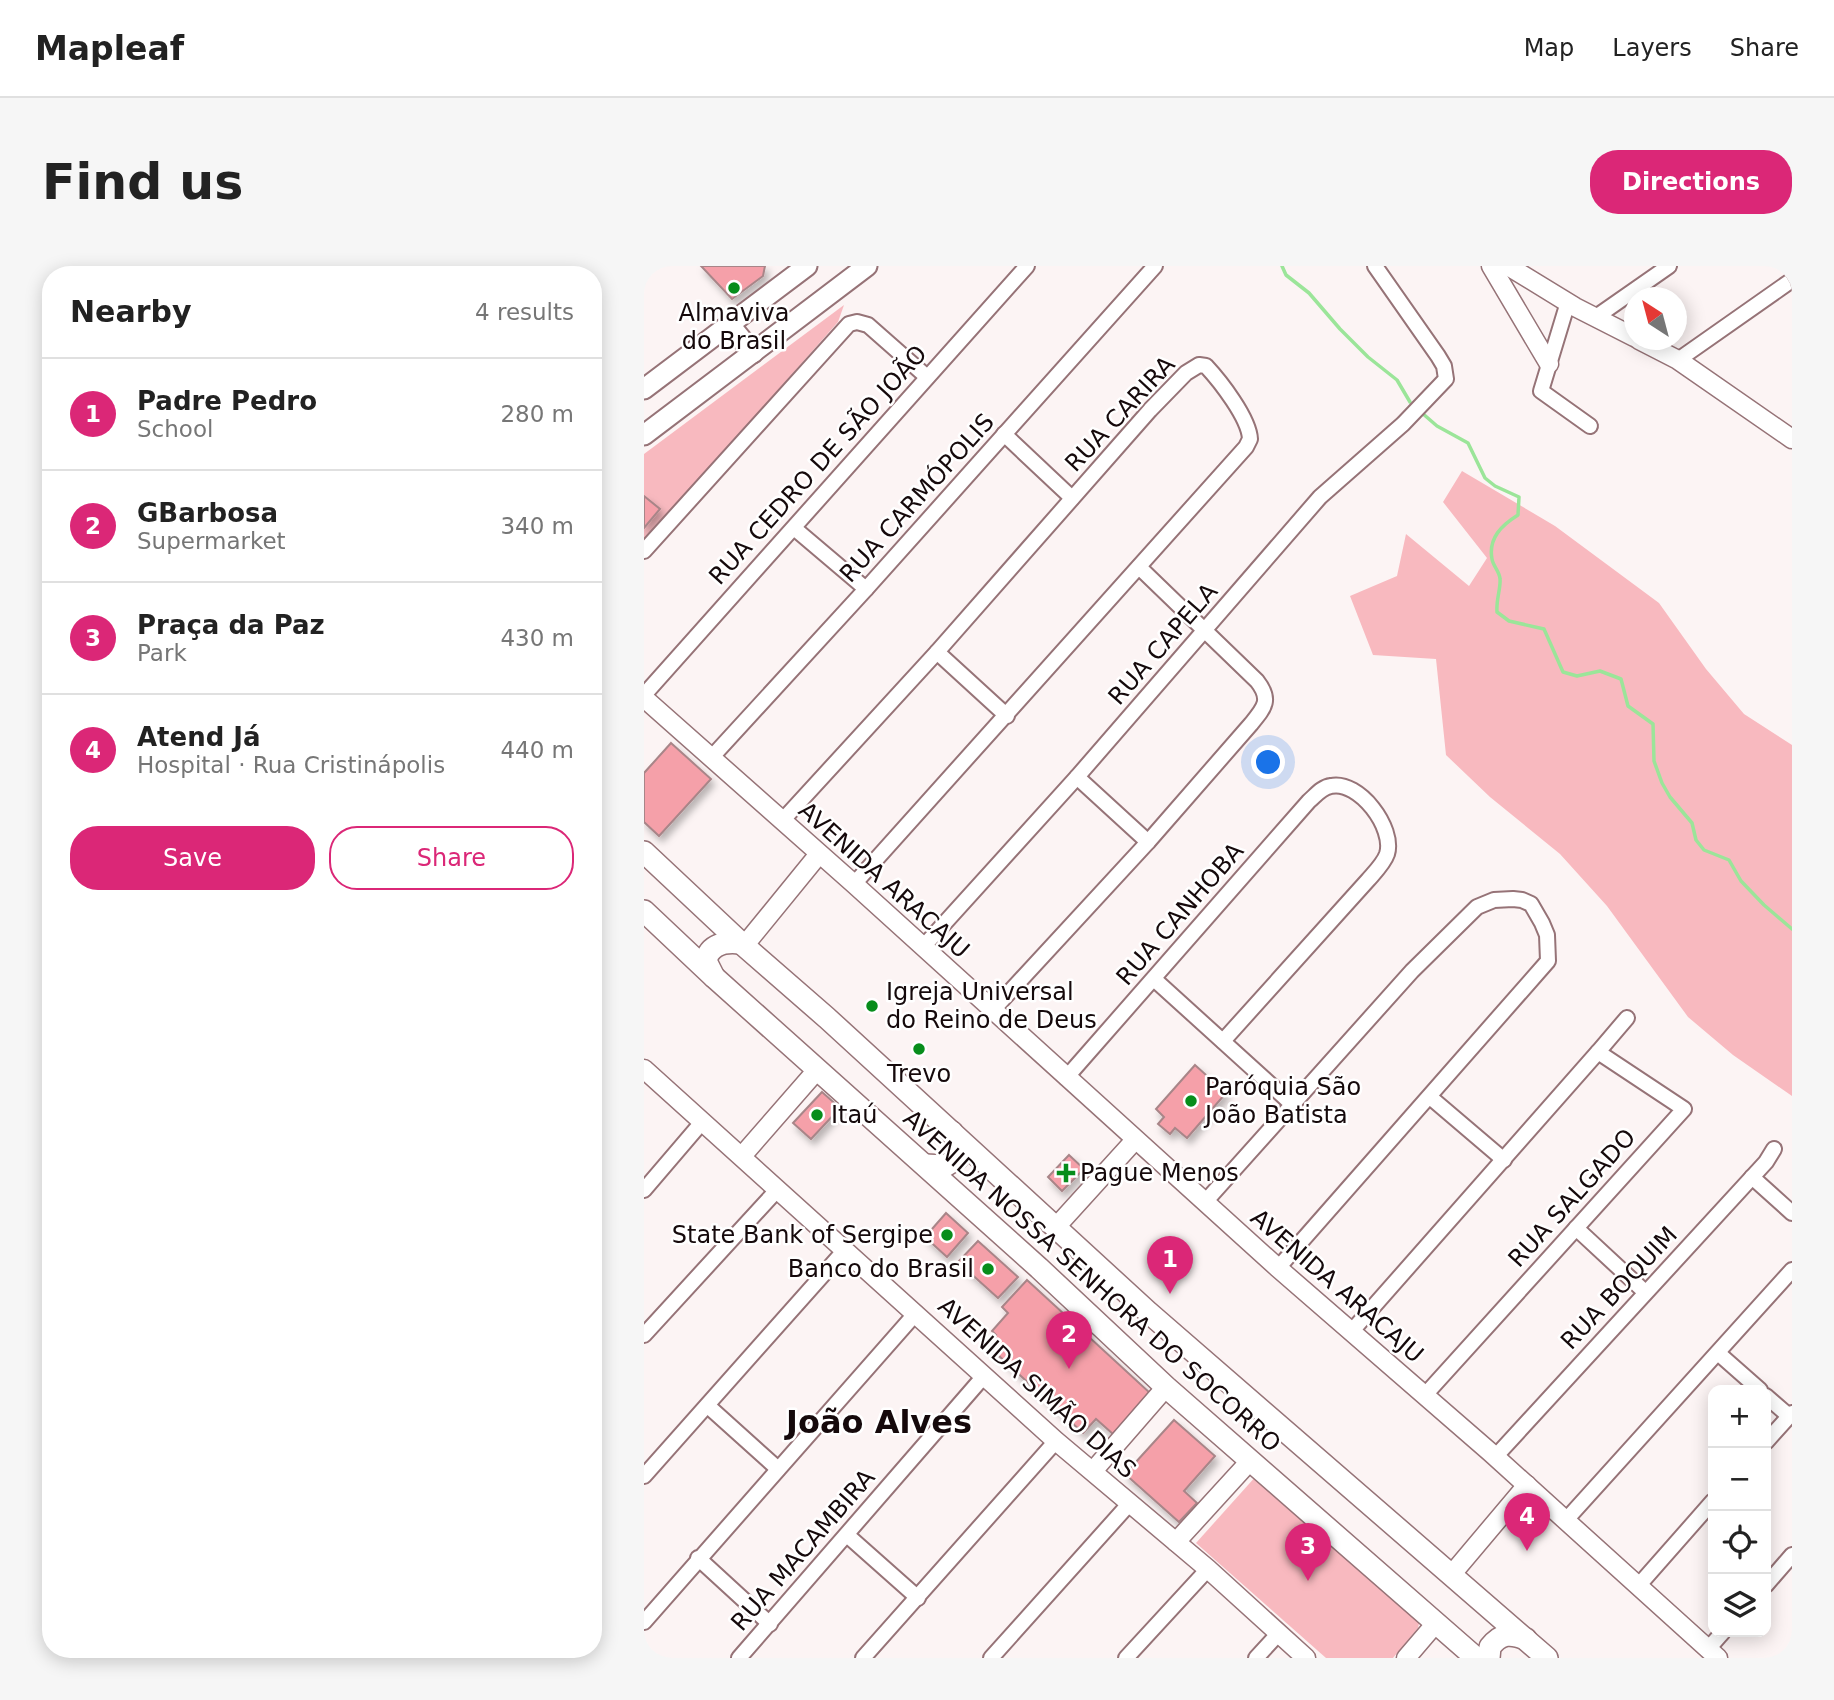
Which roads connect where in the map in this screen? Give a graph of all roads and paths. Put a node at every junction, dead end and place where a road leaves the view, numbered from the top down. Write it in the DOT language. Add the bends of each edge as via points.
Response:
graph roads {
  1 [pos="807,266"];
  2 [pos="867,266"];
  3 [pos="1027,266"];
  4 [pos="1155,266"];
  5 [pos="1375,266"];
  6 [pos="1491,266"];
  7 [pos="1668,266"];
  8 [pos="1514,268"];
  9 [pos="1792,280"];
  10 [pos="1568,302"];
  11 [pos="1596,317"];
  12 [pos="730,325"];
  13 [pos="1624,331"];
  14 [pos="1659,350"];
  15 [pos="753,354"];
  16 [pos="1678,360"];
  17 [pos="1549,364"];
  18 [pos="927,377"];
  19 [pos="647,382"];
  20 [pos="1590,426"];
  21 [pos="1004,434"];
  22 [pos="644,435"];
  23 [pos="1792,439"];
  24 [pos="1072,498"];
  25 [pos="794,528"];
  26 [pos="644,551"];
  27 [pos="1139,567"];
  28 [pos="866,589"];
  29 [pos="1205,631"];
  30 [pos="937,652"];
  31 [pos="644,696"];
  32 [pos="1007,716"];
  33 [pos="711,758"];
  34 [pos="1077,777"];
  35 [pos="782,821"];
  36 [pos="1148,842"];
  37 [pos="644,852"];
  38 [pos="819,854"];
  39 [pos="854,884"];
  40 [pos="644,911"];
  41 [pos="742,944"];
  42 [pos="923,947"];
  43 [pos="714,977"];
  44 [pos="1154,978"];
  45 [pos="992,1011"];
  46 [pos="1627,1018"];
  47 [pos="1223,1041"];
  48 [pos="1598,1052"];
  49 [pos="644,1069"];
  50 [pos="817,1070"];
  51 [pos="1066,1078"];
  52 [pos="1430,1097"];
  53 [pos="1293,1105"];
  54 [pos="703,1121"];
  55 [pos="952,1132"];
  56 [pos="1135,1140"];
  57 [pos="1774,1149"];
  58 [pos="742,1156"];
  59 [pos="1504,1160"];
  60 [pos="925,1166"];
  61 [pos="1752,1177"];
  62 [pos="778,1189"];
  63 [pos="644,1190"];
  64 [pos="1205,1202"];
  65 [pos="1792,1213"];
  66 [pos="1056,1227"];
  67 [pos="1576,1228"];
  68 [pos="845,1250"];
  69 [pos="1278,1268"];
  70 [pos="1792,1270"];
  71 [pos="1645,1292"];
  72 [pos="916,1313"];
  73 [pos="1351,1332"];
  74 [pos="644,1335"];
  75 [pos="1718,1353"];
  76 [pos="984,1376"];
  77 [pos="1754,1385"];
  78 [pos="1166,1387"];
  79 [pos="1425,1395"];
  80 [pos="1771,1400"];
  81 [pos="708,1406"];
  82 [pos="1790,1414"];
  83 [pos="1771,1436"];
  84 [pos="1056,1441"];
  85 [pos="1496,1456"];
  86 [pos="1250,1461"];
  87 [pos="778,1469"];
  88 [pos="1093,1471"];
  89 [pos="644,1476"];
  90 [pos="1527,1485"];
  91 [pos="1130,1503"];
  92 [pos="1708,1507"];
  93 [pos="1566,1520"];
  94 [pos="847,1535"];
  95 [pos="1176,1542"];
  96 [pos="1792,1555"];
  97 [pos="698,1558"];
  98 [pos="1208,1569"];
  99 [pos="1452,1574"];
  100 [pos="1771,1579"];
  101 [pos="1639,1585"];
  102 [pos="918,1598"];
  103 [pos="644,1622"];
  104 [pos="1436,1623"];
  105 [pos="770,1624"];
  106 [pos="1278,1634"];
  107 [pos="1721,1637"];
  108 [pos="1526,1639"];
  109 [pos="1713,1654"];
  110 [pos="739,1658"];
  111 [pos="863,1658"];
  112 [pos="991,1658"];
  113 [pos="1126,1658"];
  114 [pos="1256,1658"];
  115 [pos="1306,1658"];
  116 [pos="1406,1658"];
  117 [pos="1476,1658"];
  118 [pos="1489,1658"];
  119 [pos="1547,1658"];
  1 -- 12 [label="main road"];
  2 -- 15 [label="main road"];
  3 -- 18 [label="street, RUA CEDRO DE SÃO JOÃO"];
  4 -- 21 [label="street, RUA CARMÓPOLIS"];
  5 -- 29 [label="street, RUA CAPELA" via="1438,356 1446,379 1320,497"];
  6 -- 17 [label="street"];
  7 -- 11 [label="street"];
  8 -- 10 [label="street"];
  9 -- 16 [label="street"];
  10 -- 11 [label="street"];
  10 -- 17 [label="street"];
  11 -- 13 [label="street"];
  12 -- 15 [label="main road"];
  12 -- 19 [label="main road"];
  14 -- 16 [label="street"];
  15 -- 22 [label="main road"];
  16 -- 23 [label="street"];
  17 -- 20 [label="street" via="1541,391"];
  18 -- 25 [label="street, RUA CEDRO DE SÃO JOÃO"];
  18 -- 26 [label="street" via="874,329 852,322"];
  21 -- 24 [label="street"];
  21 -- 28 [label="street, RUA CARMÓPOLIS"];
  24 -- 27 [label="street, RUA CARIRA" via="1179,379 1199,365 1208,368 1245,422 1250,439"];
  24 -- 30 [label="street, RUA CARIRA"];
  25 -- 28 [label="street"];
  25 -- 31 [label="street, RUA CEDRO DE SÃO JOÃO"];
  27 -- 29 [label="street"];
  27 -- 32 [label="street, RUA CARIRA"];
  28 -- 33 [label="street, RUA CARMÓPOLIS"];
  29 -- 34 [label="street, RUA CAPELA"];
  29 -- 36 [label="street" via="1257,681 1265,703"];
  30 -- 32 [label="street"];
  30 -- 35 [label="street, RUA CARIRA"];
  31 -- 33 [label="street, AVENIDA ARACAJU"];
  32 -- 39 [label="street, RUA CARIRA"];
  33 -- 35 [label="street, AVENIDA ARACAJU"];
  34 -- 36 [label="street"];
  34 -- 42 [label="street, RUA CAPELA"];
  35 -- 38 [label="street, AVENIDA ARACAJU"];
  36 -- 45 [label="street"];
  37 -- 41 [label="main road, AVENIDA NOSSA SENHORA DO SOCORRO"];
  38 -- 39 [label="street, AVENIDA ARACAJU"];
  38 -- 41 [label="street"];
  39 -- 42 [label="street, AVENIDA ARACAJU"];
  40 -- 43 [label="main road, AVENIDA NOSSA SENHORA DO SOCORRO"];
  41 -- 43 [label="main road" via="724,943 709,953 706,961"];
  41 -- 55 [label="main road, AVENIDA NOSSA SENHORA DO SOCORRO"];
  42 -- 45 [label="street, AVENIDA ARACAJU"];
  43 -- 50 [label="main road, AVENIDA NOSSA SENHORA DO SOCORRO"];
  44 -- 47 [label="street"];
  44 -- 47 [label="street, RUA CANHOBA" via="1318,793 1333,785 1363,798 1385,830 1387,855"];
  44 -- 51 [label="street, RUA CANHOBA"];
  45 -- 51 [label="street, AVENIDA ARACAJU"];
  46 -- 48 [label="street"];
  47 -- 53 [label="street"];
  48 -- 59 [label="street"];
  48 -- 67 [label="street, RUA SALGADO" via="1684,1109"];
  49 -- 54 [label="street, AVENIDA SIMÃO DIAS"];
  50 -- 58 [label="street"];
  50 -- 60 [label="main road, AVENIDA NOSSA SENHORA DO SOCORRO"];
  51 -- 56 [label="street, AVENIDA ARACAJU"];
  52 -- 53 [label="street" via="1548,961 1544,928 1527,902 1494,901 1474,910 1412,971"];
  52 -- 59 [label="street"];
  52 -- 69 [label="street"];
  53 -- 64 [label="street"];
  54 -- 58 [label="street, AVENIDA SIMÃO DIAS"];
  54 -- 63 [label="street"];
  55 -- 60 [label="main road" via="960,1149 958,1158 945,1166"];
  55 -- 66 [label="main road, AVENIDA NOSSA SENHORA DO SOCORRO"];
  56 -- 64 [label="street, AVENIDA ARACAJU"];
  56 -- 66 [label="street"];
  57 -- 61 [label="street, RUA BOQUIM"];
  58 -- 62 [label="street, AVENIDA SIMÃO DIAS"];
  59 -- 73 [label="street"];
  60 -- 78 [label="main road, AVENIDA NOSSA SENHORA DO SOCORRO"];
  61 -- 65 [label="street"];
  61 -- 71 [label="street, RUA BOQUIM"];
  62 -- 68 [label="street, AVENIDA SIMÃO DIAS"];
  62 -- 74 [label="street"];
  64 -- 69 [label="street, AVENIDA ARACAJU"];
  66 -- 99 [label="main road, AVENIDA NOSSA SENHORA DO SOCORRO"];
  67 -- 71 [label="street"];
  67 -- 79 [label="street, RUA SALGADO"];
  68 -- 72 [label="street, AVENIDA SIMÃO DIAS"];
  68 -- 81 [label="street"];
  69 -- 73 [label="street, AVENIDA ARACAJU"];
  70 -- 75 [label="street"];
  71 -- 85 [label="street, RUA BOQUIM"];
  72 -- 76 [label="street, AVENIDA SIMÃO DIAS"];
  72 -- 87 [label="street"];
  73 -- 79 [label="street, AVENIDA ARACAJU"];
  75 -- 77 [label="street"];
  75 -- 93 [label="street"];
  76 -- 84 [label="street, AVENIDA SIMÃO DIAS"];
  76 -- 94 [label="street, RUA MACAMBIRA"];
  78 -- 86 [label="main road, AVENIDA NOSSA SENHORA DO SOCORRO"];
  78 -- 88 [label="street"];
  79 -- 85 [label="street, AVENIDA ARACAJU"];
  80 -- 82 [label="street"];
  81 -- 87 [label="street"];
  81 -- 89 [label="street"];
  82 -- 83 [label="street"];
  84 -- 88 [label="street, AVENIDA SIMÃO DIAS"];
  84 -- 102 [label="street"];
  85 -- 90 [label="street, AVENIDA ARACAJU"];
  86 -- 95 [label="street"];
  86 -- 104 [label="main road, AVENIDA NOSSA SENHORA DO SOCORRO"];
  87 -- 97 [label="street"];
  88 -- 91 [label="street, AVENIDA SIMÃO DIAS"];
  90 -- 93 [label="street, AVENIDA ARACAJU"];
  90 -- 99 [label="street"];
  91 -- 95 [label="street, AVENIDA SIMÃO DIAS"];
  91 -- 112 [label="street"];
  92 -- 101 [label="street"];
  93 -- 101 [label="street, AVENIDA ARACAJU"];
  94 -- 102 [label="street"];
  94 -- 105 [label="street, RUA MACAMBIRA"];
  95 -- 98 [label="street, AVENIDA SIMÃO DIAS"];
  96 -- 100 [label="street"];
  97 -- 103 [label="street"];
  97 -- 105 [label="street"];
  98 -- 106 [label="street, AVENIDA SIMÃO DIAS"];
  98 -- 113 [label="street"];
  99 -- 108 [label="main road, AVENIDA NOSSA SENHORA DO SOCORRO"];
  101 -- 109 [label="street, AVENIDA ARACAJU"];
  102 -- 111 [label="street"];
  104 -- 116 [label="street"];
  104 -- 117 [label="main road, AVENIDA NOSSA SENHORA DO SOCORRO"];
  105 -- 110 [label="street, RUA MACAMBIRA"];
  106 -- 114 [label="street"];
  106 -- 115 [label="street, AVENIDA SIMÃO DIAS"];
  107 -- 109 [label="street"];
  108 -- 118 [label="main road" via="1502,1636 1490,1647"];
  108 -- 119 [label="main road, AVENIDA NOSSA SENHORA DO SOCORRO"];
}
